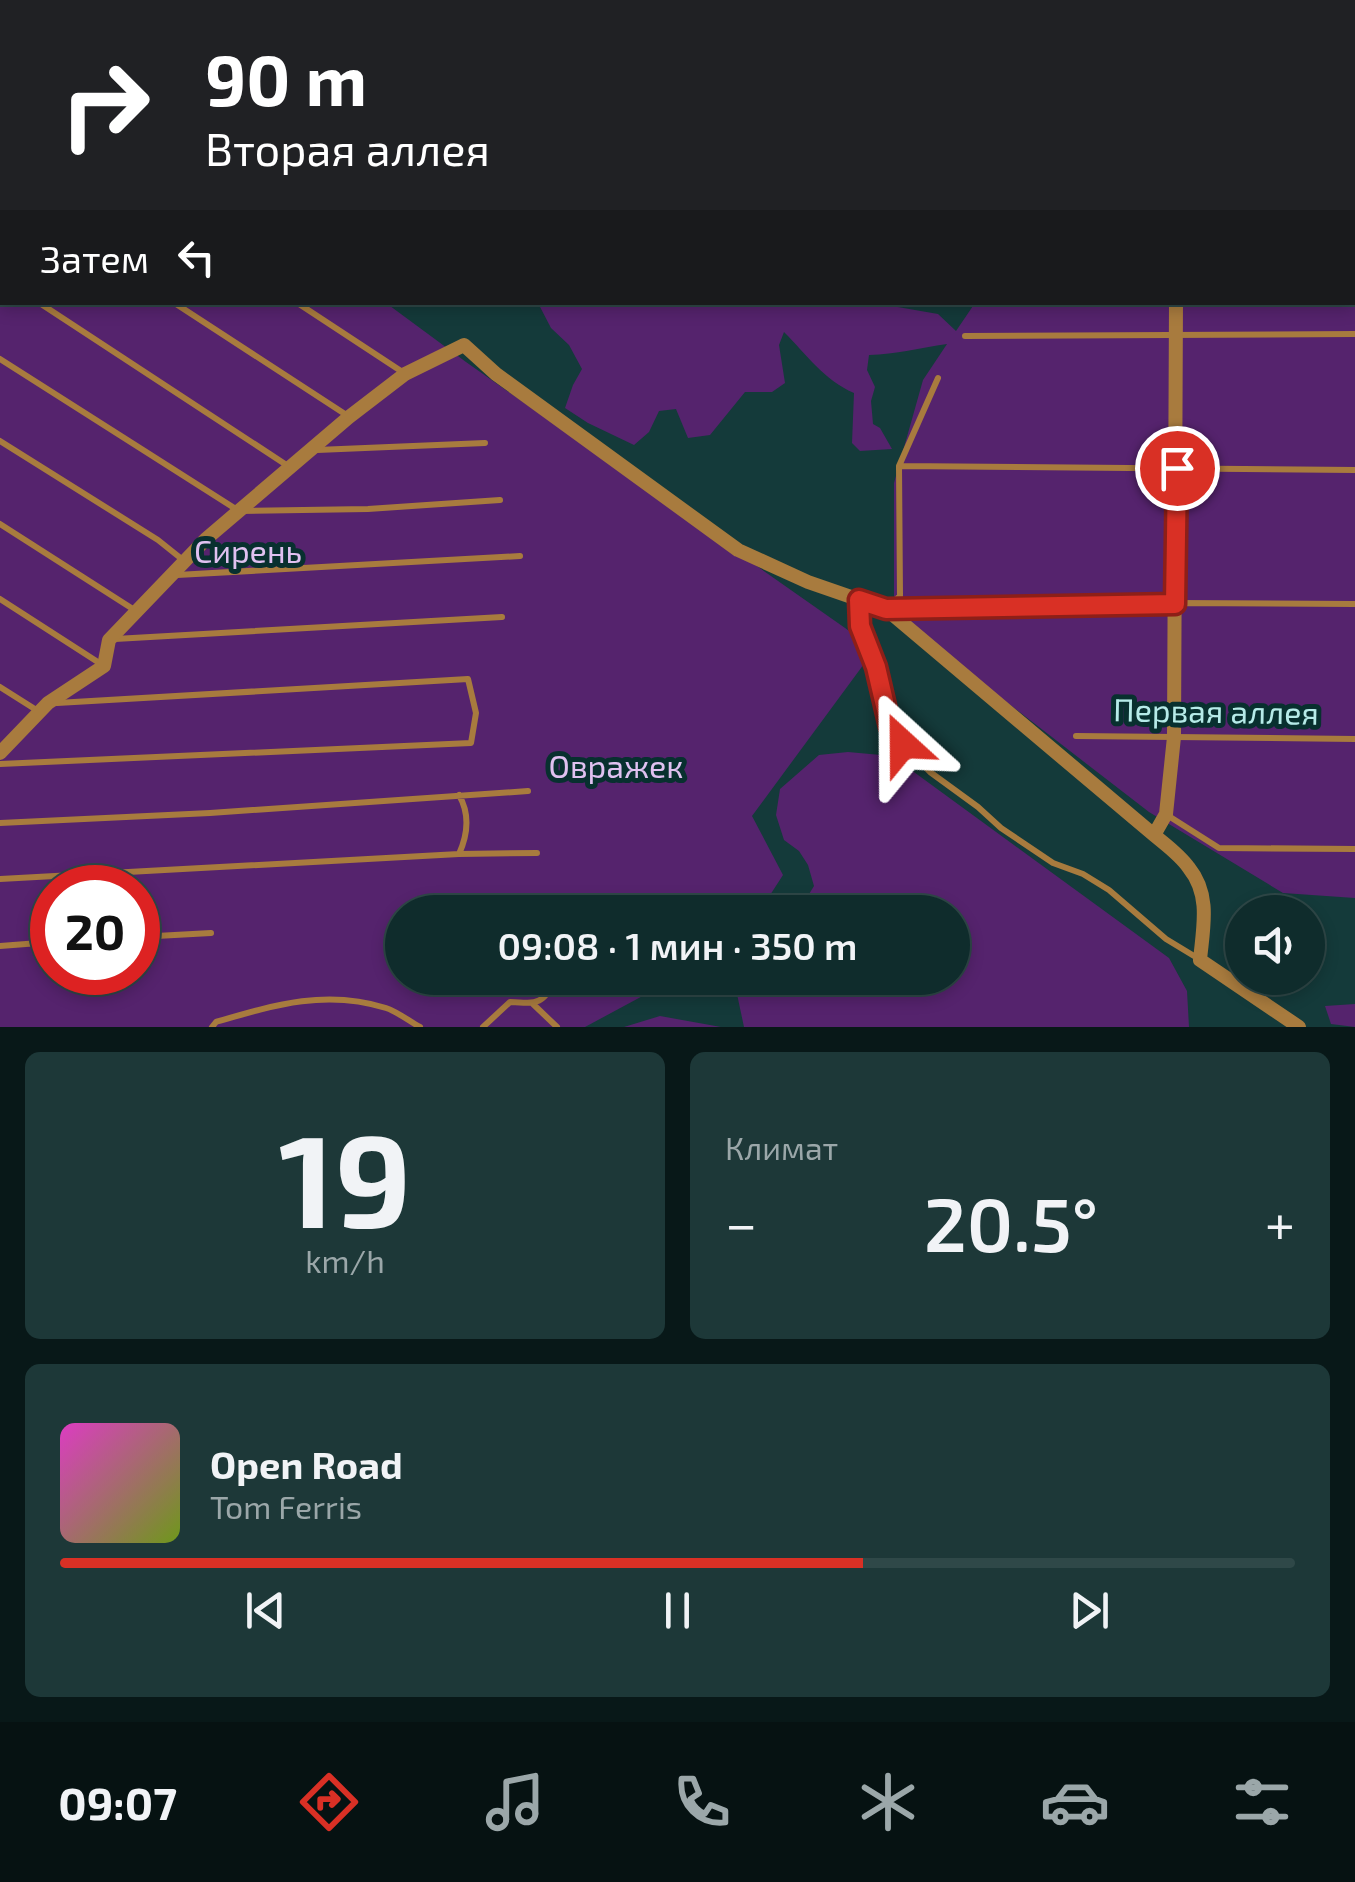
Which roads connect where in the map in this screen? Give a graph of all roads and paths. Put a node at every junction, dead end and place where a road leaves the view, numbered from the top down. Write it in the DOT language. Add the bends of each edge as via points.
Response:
graph roads {
  1 [pos="43,305"];
  2 [pos="178,305"];
  3 [pos="301,305"];
  4 [pos="1176,305"];
  5 [pos="1176,334"];
  6 [pos="1355,334"];
  7 [pos="965,336"];
  8 [pos="0,359"];
  9 [pos="405,374"];
  10 [pos="938,378"];
  11 [pos="349,417"];
  12 [pos="0,442"];
  13 [pos="485,444"];
  14 [pos="310,450"];
  15 [pos="899,466"];
  16 [pos="290,468"];
  17 [pos="1177,468"];
  18 [pos="1355,470"];
  19 [pos="500,500"];
  20 [pos="238,511"];
  21 [pos="0,524"];
  22 [pos="520,556"];
  23 [pos="184,560"];
  24 [pos="171,576"];
  25 [pos="0,599"];
  26 [pos="859,600"];
  27 [pos="1175,604"];
  28 [pos="1355,604"];
  29 [pos="886,609"];
  30 [pos="136,611"];
  31 [pos="502,617"];
  32 [pos="109,640"];
  33 [pos="104,666"];
  34 [pos="0,686"];
  35 [pos="43,708"];
  36 [pos="1076,736"];
  37 [pos="1174,737"];
  38 [pos="1355,739"];
  39 [pos="0,753"];
  40 [pos="0,764"];
  41 [pos="528,791"];
  42 [pos="458,795"];
  43 [pos="1166,814"];
  44 [pos="0,823"];
  45 [pos="1154,834"];
  46 [pos="1355,849"];
  47 [pos="536,852"];
  48 [pos="458,854"];
  49 [pos="0,880"];
  50 [pos="211,933"];
  51 [pos="160,936"];
  52 [pos="30,944"];
  53 [pos="0,946"];
  54 [pos="1200,960"];
  55 [pos="546,995"];
  56 [pos="533,1004"];
  57 [pos="212,1027"];
  58 [pos="420,1027"];
  59 [pos="483,1027"];
  60 [pos="557,1027"];
  61 [pos="1299,1027"];
  1 -- 16 [label="lane"];
  2 -- 11 [label="lane"];
  3 -- 9 [label="lane"];
  4 -- 5 [label="street"];
  5 -- 6 [label="lane"];
  5 -- 7 [label="lane"];
  5 -- 17 [label="street"];
  8 -- 20 [label="lane"];
  9 -- 11 [label="street"];
  9 -- 26 [label="street" via="464,345 738,550"];
  10 -- 15 [label="lane"];
  11 -- 14 [label="street"];
  12 -- 23 [label="lane"];
  13 -- 14 [label="lane"];
  14 -- 16 [label="street"];
  15 -- 17 [label="lane"];
  15 -- 29 [label="lane" via="900,596"];
  16 -- 20 [label="street"];
  17 -- 18 [label="lane"];
  17 -- 27 [label="street"];
  19 -- 20 [label="lane"];
  20 -- 23 [label="street"];
  21 -- 30 [label="lane"];
  22 -- 24 [label="lane"];
  23 -- 24 [label="street"];
  24 -- 30 [label="street"];
  25 -- 33 [label="lane"];
  26 -- 29 [label="street"];
  26 -- 54 [label="lane" via="860,626 890,727 903,744 1001,828 1052,864 1109,890"];
  27 -- 28 [label="lane"];
  27 -- 29 [label="lane"];
  27 -- 37 [label="street"];
  29 -- 45 [label="street"];
  30 -- 32 [label="street"];
  31 -- 32 [label="lane"];
  32 -- 33 [label="street"];
  33 -- 35 [label="street"];
  34 -- 35 [label="lane"];
  35 -- 39 [label="street"];
  35 -- 40 [label="lane" via="468,679 476,713 471,743"];
  36 -- 37 [label="lane, Первая аллея"];
  37 -- 38 [label="lane, Первая аллея"];
  37 -- 43 [label="street"];
  41 -- 42 [label="lane"];
  42 -- 44 [label="lane"];
  42 -- 48 [label="lane" via="467,828"];
  43 -- 45 [label="street"];
  43 -- 46 [label="lane" via="1218,848"];
  45 -- 54 [label="street" via="1190,868 1201,891"];
  47 -- 48 [label="lane"];
  48 -- 49 [label="lane"];
  50 -- 51 [label="lane"];
  52 -- 53 [label="lane"];
  54 -- 61 [label="street"];
  55 -- 56 [label="lane"];
  56 -- 59 [label="lane" via="510,1002"];
  56 -- 60 [label="lane"];
  57 -- 58 [label="lane" via="272,1006 334,998 389,1008"];
}
